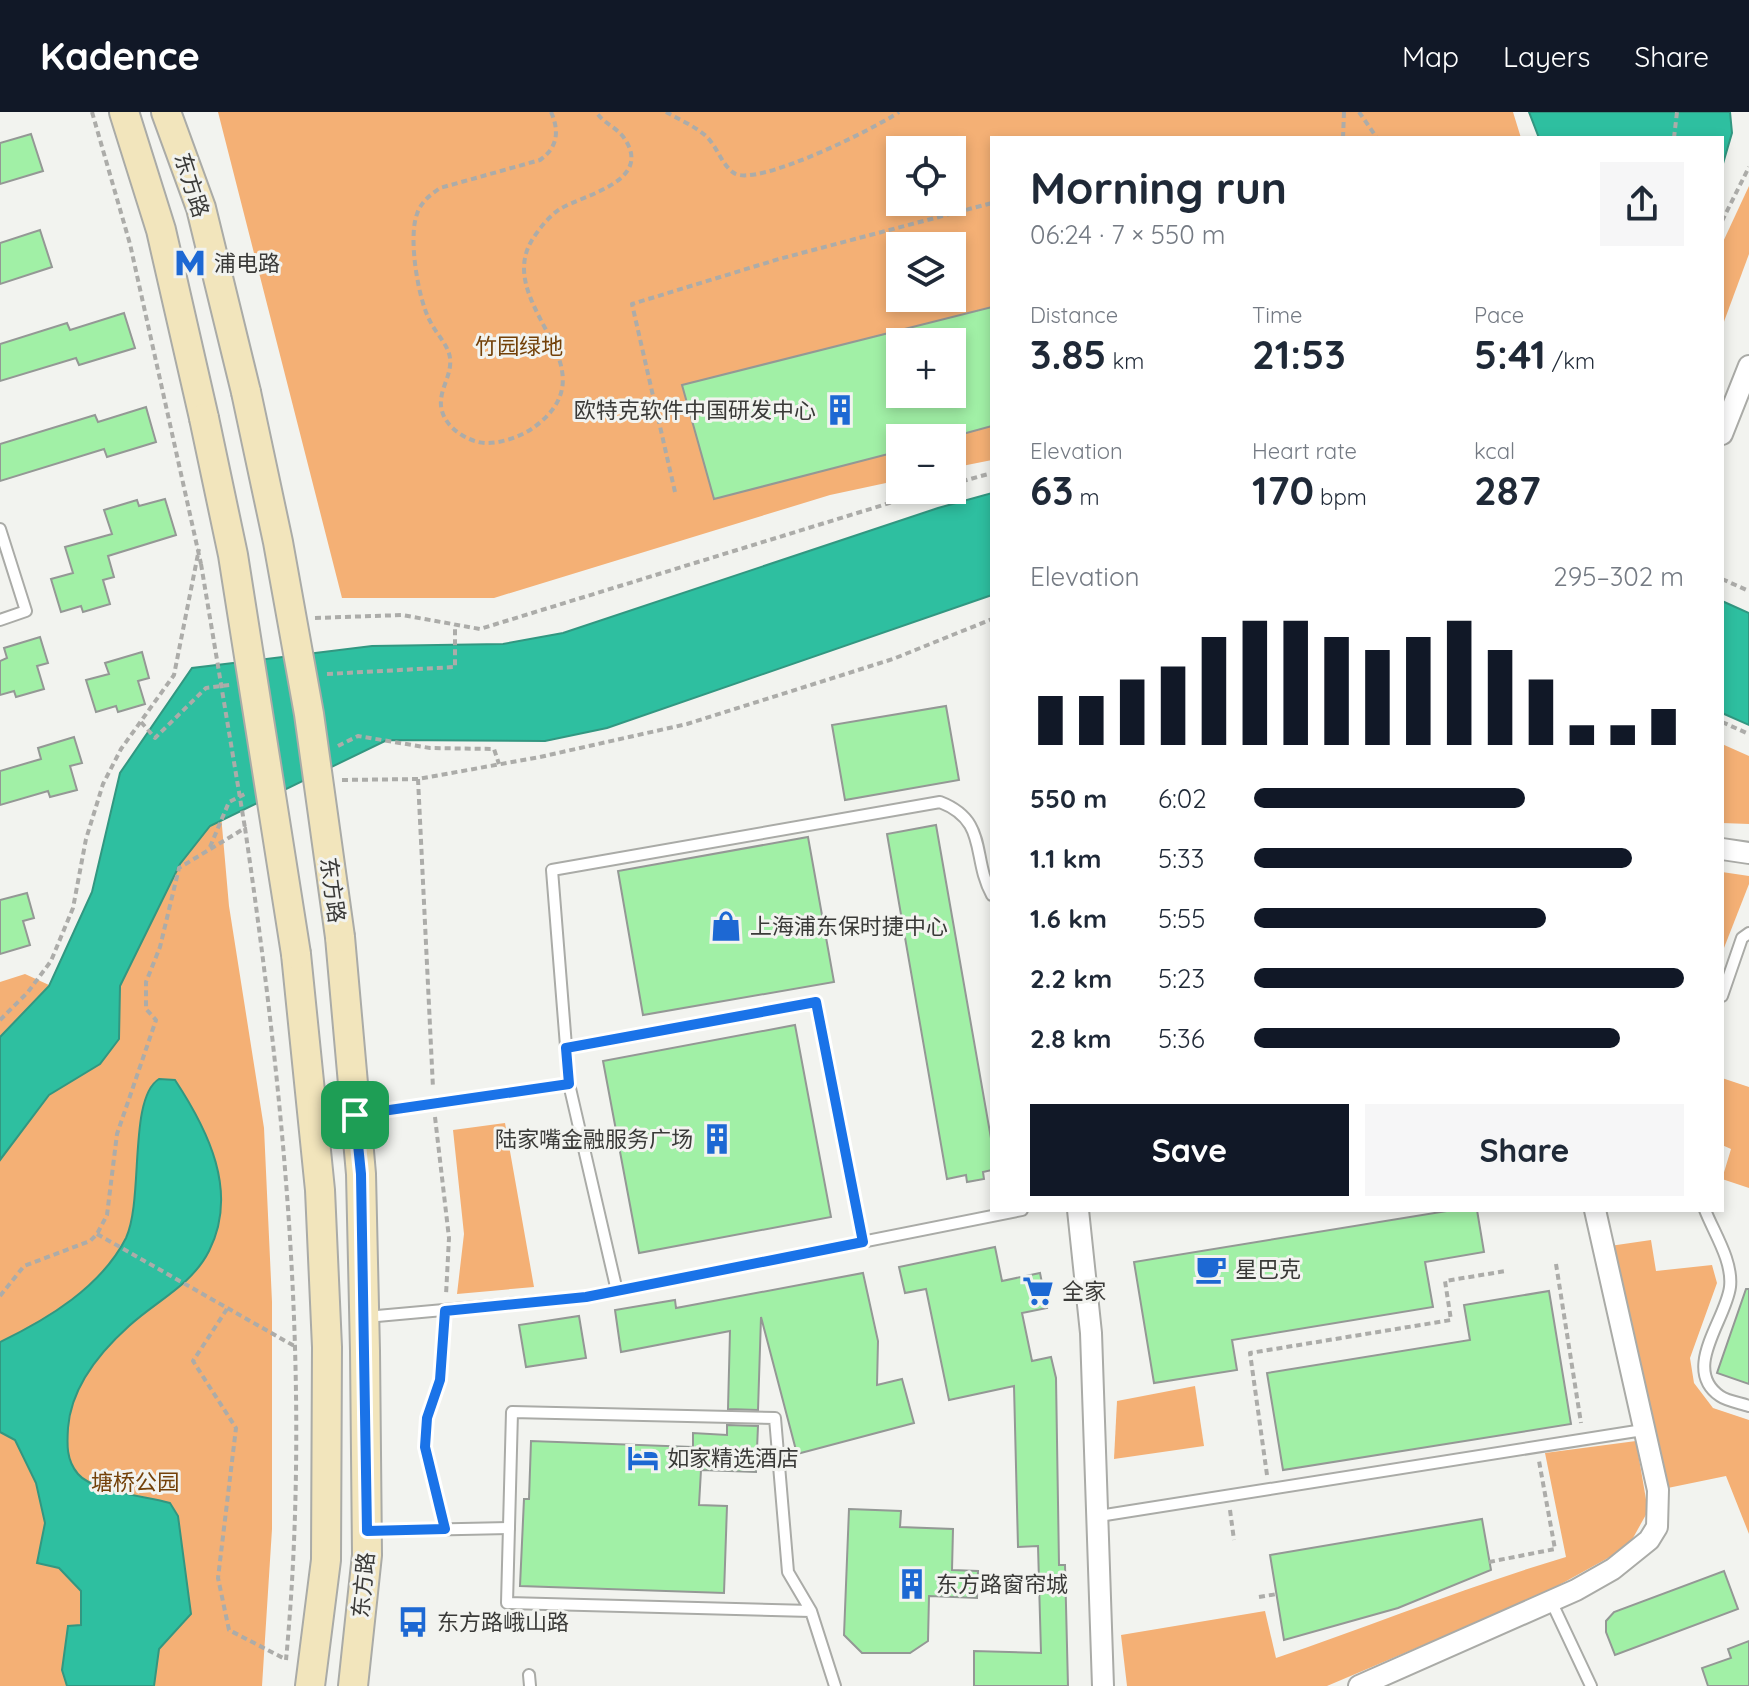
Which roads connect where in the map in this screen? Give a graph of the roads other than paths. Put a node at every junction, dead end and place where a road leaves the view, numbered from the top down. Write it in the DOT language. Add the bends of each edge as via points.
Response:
graph roads {
  1 [pos="124,112"];
  2 [pos="166,112"];
  3 [pos="1749,366"];
  4 [pos="1724,429"];
  5 [pos="0,529"];
  6 [pos="0,620"];
  7 [pos="1724,849"];
  8 [pos="1749,853"];
  9 [pos="990,891"];
  10 [pos="1749,933"];
  11 [pos="1724,990"];
  12 [pos="566,1048"];
  13 [pos="569,1084"];
  14 [pos="355,1115"];
  15 [pos="1012,1212"];
  16 [pos="1078,1212"];
  17 [pos="1595,1212"];
  18 [pos="1706,1212"];
  19 [pos="863,1242"];
  20 [pos="617,1291"];
  21 [pos="364,1317"];
  22 [pos="1749,1406"];
  23 [pos="1643,1430"];
  24 [pos="1099,1516"];
  25 [pos="509,1528"];
  26 [pos="367,1531"];
  27 [pos="1551,1601"];
  28 [pos="811,1611"];
  29 [pos="310,1686"];
  30 [pos="353,1686"];
  31 [pos="835,1686"];
  32 [pos="1103,1686"];
  33 [pos="1359,1686"];
  34 [pos="1591,1686"];
  1 -- 29 [label="main road, 东方路, bridge" via="161,230 233,555 296,954 320,1190 327,1347 326,1560"];
  2 -- 14 [label="main road, 东方路, bridge" via="201,208 278,542 340,937"];
  3 -- 4 [label="street"];
  5 -- 6 [label="lane" via="26,611"];
  7 -- 8 [label="street"];
  9 -- 12 [label="lane" via="972,825 959,810 940,802 552,870"];
  10 -- 11 [label="lane" via="1742,938"];
  12 -- 13 [label="lane"];
  12 -- 19 [label="lane" via="816,1002"];
  13 -- 14 [label="lane"];
  13 -- 20 [label="lane"];
  14 -- 21 [label="main road, 东方路"];
  15 -- 19 [label="lane"];
  16 -- 24 [label="street" via="1091,1333"];
  17 -- 23 [label="street"];
  18 -- 22 [label="lane" via="1728,1266 1730,1287 1704,1361 1707,1382 1720,1397"];
  19 -- 20 [label="lane"];
  20 -- 21 [label="lane"];
  21 -- 26 [label="main road, 东方路"];
  23 -- 24 [label="lane"];
  23 -- 27 [label="street" via="1658,1490 1657,1527 1613,1569"];
  24 -- 32 [label="street"];
  25 -- 26 [label="lane"];
  25 -- 28 [label="lane" via="507,1603"];
  25 -- 28 [label="lane" via="512,1412 775,1418 788,1572"];
  26 -- 30 [label="main road, 东方路"];
  27 -- 33 [label="street"];
  27 -- 34 [label="lane"];
  28 -- 31 [label="lane"];
}
